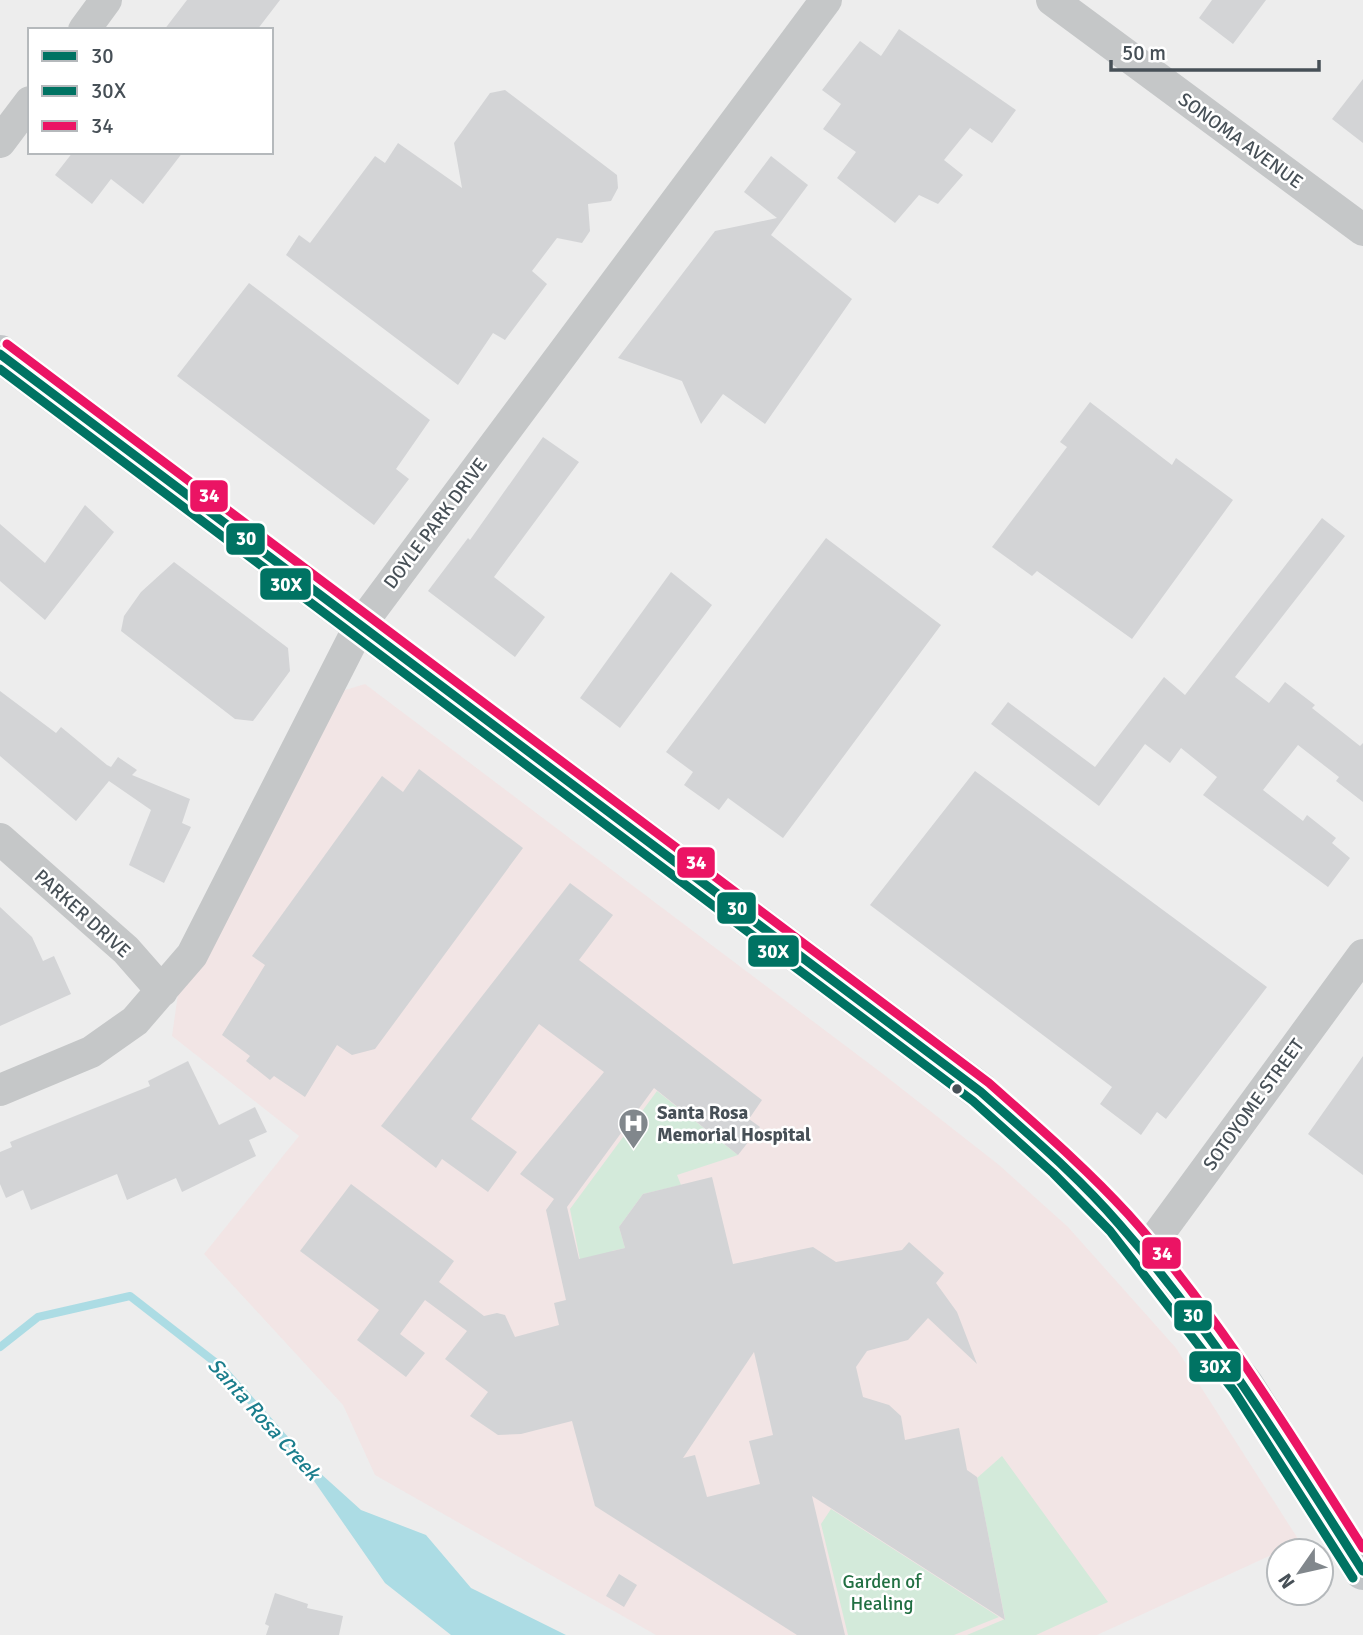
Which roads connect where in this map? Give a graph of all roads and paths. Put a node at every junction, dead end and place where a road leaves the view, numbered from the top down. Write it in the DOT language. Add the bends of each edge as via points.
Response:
graph roads {
  1 [pos="106,0"];
  2 [pos="826,0"];
  3 [pos="1052,0"];
  4 [pos="85,28"];
  5 [pos="28,105"];
  6 [pos="0,142"];
  7 [pos="1363,230"];
  8 [pos="0,354"];
  9 [pos="359,627"];
  10 [pos="0,839"];
  11 [pos="1363,955"];
  12 [pos="162,991"];
  13 [pos="0,1090"];
  14 [pos="1144,1254"];
  15 [pos="1363,1571"];
  1 -- 4 [label="street"];
  2 -- 9 [label="street, DOYLE PARK DRIVE"];
  3 -- 7 [label="street, SONOMA AVENUE"];
  5 -- 6 [label="street"];
  8 -- 9 [label="main road"];
  9 -- 12 [label="street, DOYLE PARK DRIVE" via="192,955"];
  9 -- 14 [label="main road" via="981,1092 1061,1164"];
  10 -- 12 [label="street, PARKER DRIVE" via="126,950"];
  11 -- 14 [label="street, SOTOYOME STREET"];
  12 -- 13 [label="street, DOYLE PARK DRIVE" via="135,1021 91,1052"];
  14 -- 15 [label="main road" via="1244,1384"];
}
